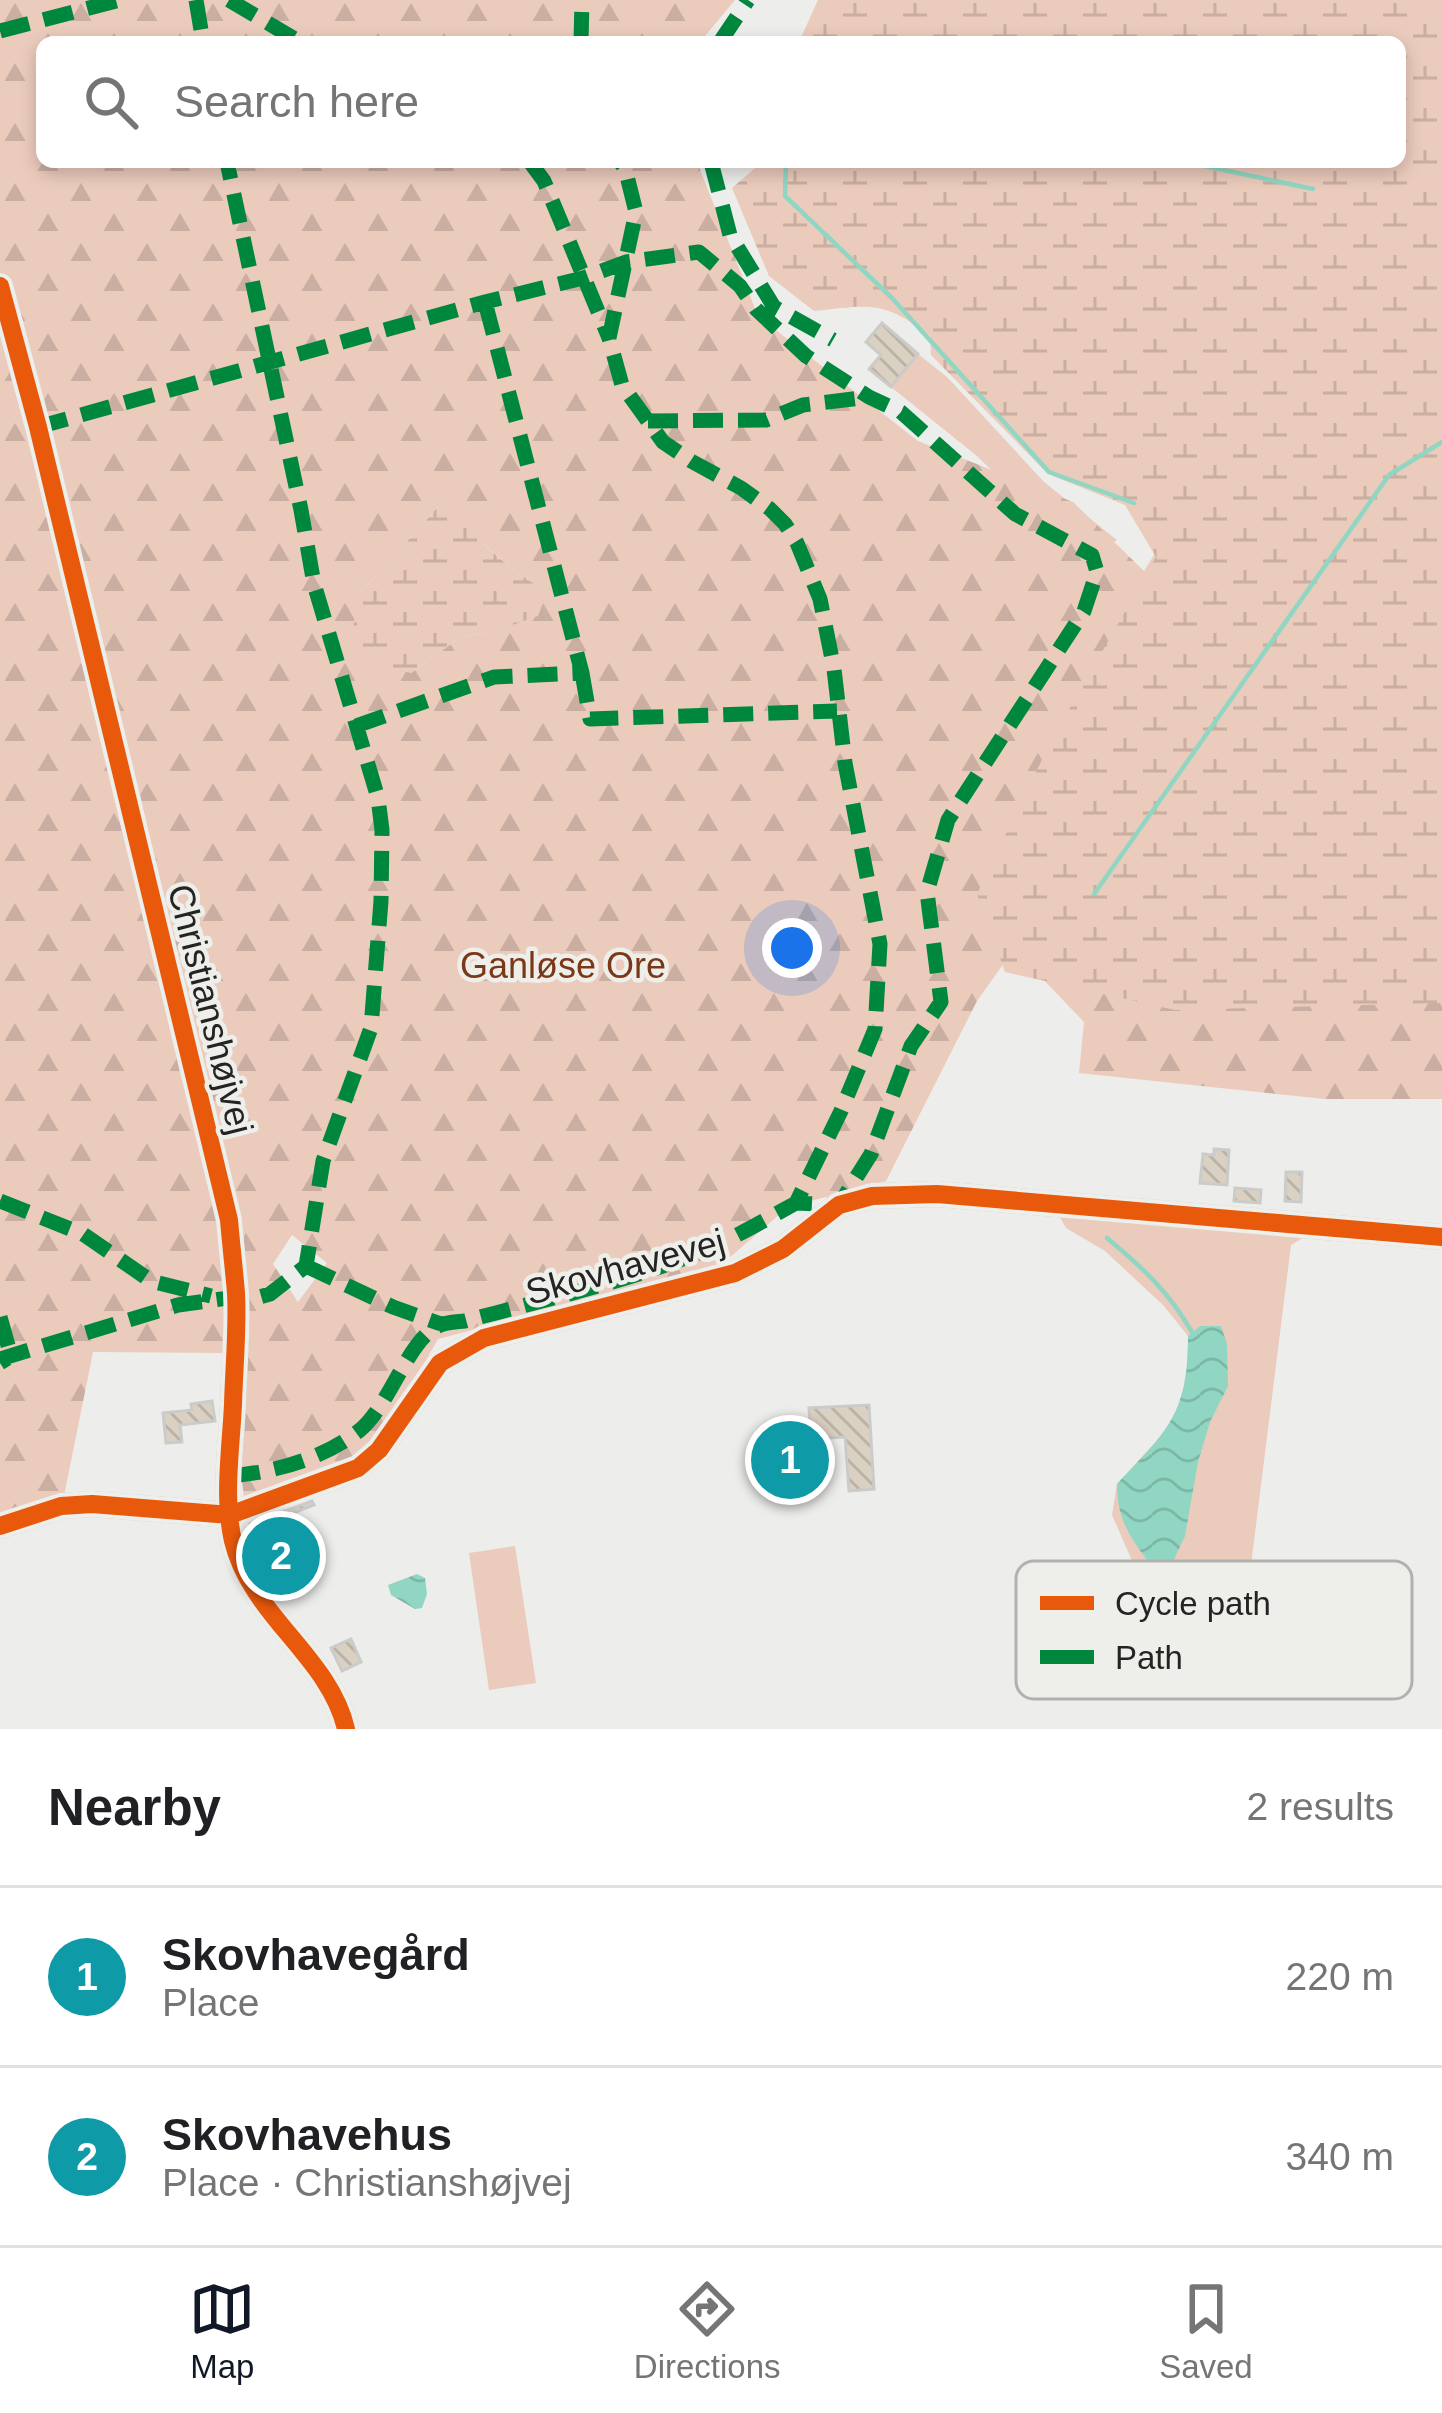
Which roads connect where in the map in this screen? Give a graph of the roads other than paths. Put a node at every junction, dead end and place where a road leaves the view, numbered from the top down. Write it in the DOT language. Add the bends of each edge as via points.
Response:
graph roads {
  1 [pos="0,286"];
  2 [pos="1442,1237"];
  3 [pos="230,1515"];
  4 [pos="0,1526"];
  5 [pos="346,1729"];
  1 -- 3 [label="street, Christianshøjvej" via="229,1220 236,1297"];
  2 -- 3 [label="street, Skovhavevej" via="938,1194 872,1196 839,1205 735,1274 460,1349 440,1363 358,1468"];
  3 -- 4 [label="street" via="92,1504"];
  3 -- 5 [label="street, Christianshøjvej" via="246,1576 318,1672"];
}
